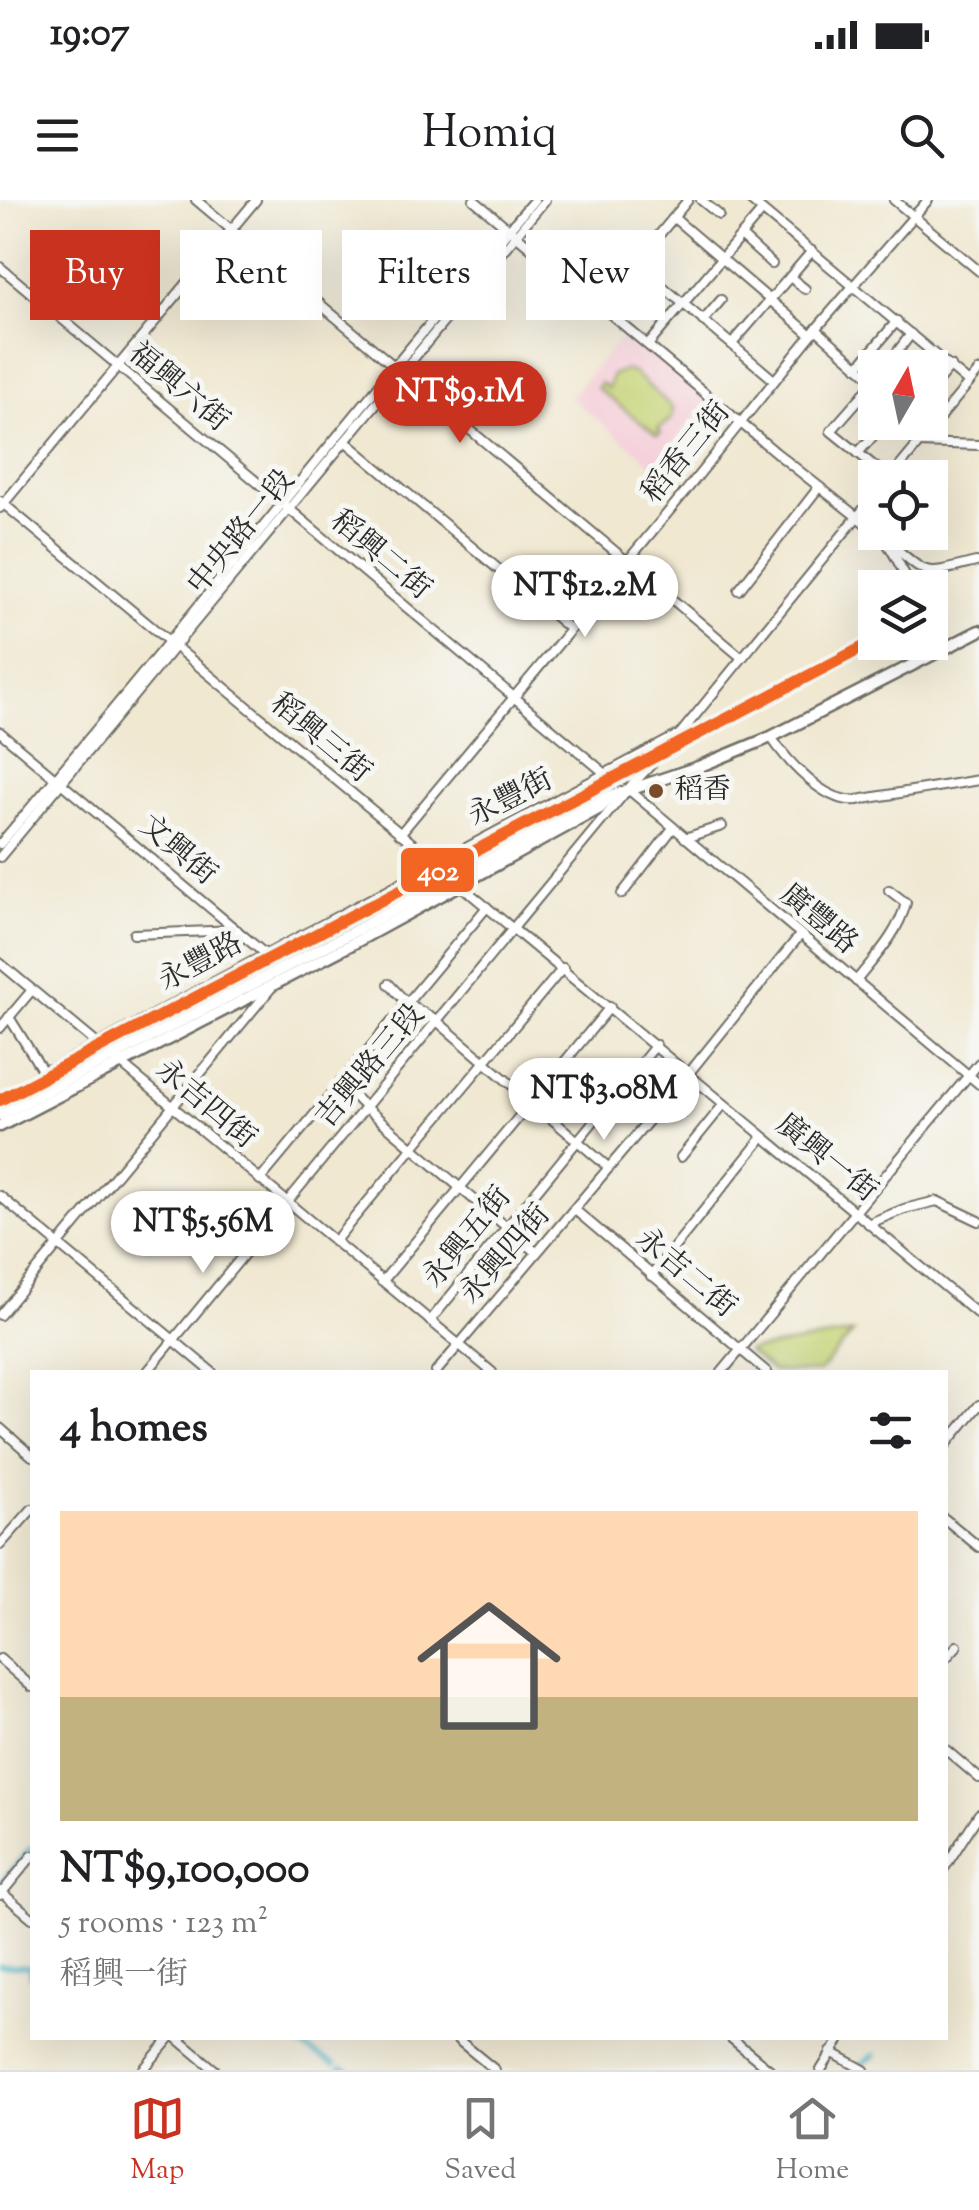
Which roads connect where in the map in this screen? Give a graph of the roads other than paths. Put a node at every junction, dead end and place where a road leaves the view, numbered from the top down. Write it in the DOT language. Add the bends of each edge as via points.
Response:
graph roads {
  1 [pos="196,200"];
  2 [pos="256,200"];
  3 [pos="474,200"];
  4 [pos="534,200"];
  5 [pos="545,200"];
  6 [pos="688,200"];
  7 [pos="702,200"];
  8 [pos="750,200"];
  9 [pos="894,200"];
  10 [pos="928,200"];
  11 [pos="762,211"];
  12 [pos="719,215"];
  13 [pos="914,217"];
  14 [pos="674,218"];
  15 [pos="232,230"];
  16 [pos="664,230"];
  17 [pos="512,232"];
  18 [pos="741,236"];
  19 [pos="526,243"];
  20 [pos="812,251"];
  21 [pos="723,257"];
  22 [pos="772,264"];
  23 [pos="0,267"];
  24 [pos="979,271"];
  25 [pos="790,276"];
  26 [pos="855,286"];
  27 [pos="665,289"];
  28 [pos="805,289"];
  29 [pos="180,292"];
  30 [pos="721,300"];
  31 [pos="771,300"];
  32 [pos="682,304"];
  33 [pos="322,306"];
  34 [pos="619,320"];
  35 [pos="896,321"];
  36 [pos="706,324"];
  37 [pos="814,332"];
  38 [pos="911,334"];
  39 [pos="732,344"];
  40 [pos="648,345"];
  41 [pos="872,350"];
  42 [pos="900,350"];
  43 [pos="394,366"];
  44 [pos="951,366"];
  45 [pos="118,367"];
  46 [pos="858,367"];
  47 [pos="948,369"];
  48 [pos="979,371"];
  49 [pos="402,373"];
  50 [pos="774,380"];
  51 [pos="969,383"];
  52 [pos="858,401"];
  53 [pos="742,424"];
  54 [pos="870,440"];
  55 [pos="915,440"];
  56 [pos="345,442"];
  57 [pos="918,443"];
  58 [pos="979,445"];
  59 [pos="858,453"];
  60 [pos="867,460"];
  61 [pos="904,460"];
  62 [pos="819,488"];
  63 [pos="1,504"];
  64 [pos="281,504"];
  65 [pos="290,511"];
  66 [pos="857,516"];
  67 [pos="898,550"];
  68 [pos="628,560"];
  69 [pos="976,562"];
  70 [pos="739,590"];
  71 [pos="570,629"];
  72 [pos="979,631"];
  73 [pos="173,646"];
  74 [pos="741,658"];
  75 [pos="515,697"];
  76 [pos="0,732"];
  77 [pos="680,734"];
  78 [pos="771,737"];
  79 [pos="607,775"];
  80 [pos="979,780"];
  81 [pos="58,781"];
  82 [pos="628,790"];
  83 [pos="722,826"];
  84 [pos="674,828"];
  85 [pos="400,834"];
  86 [pos="685,838"];
  87 [pos="0,844"];
  88 [pos="0,857"];
  89 [pos="436,864"];
  90 [pos="458,880"];
  91 [pos="889,890"];
  92 [pos="622,894"];
  93 [pos="488,907"];
  94 [pos="515,928"];
  95 [pos="238,930"];
  96 [pos="134,934"];
  97 [pos="800,935"];
  98 [pos="265,954"];
  99 [pos="0,963"];
  100 [pos="563,968"];
  101 [pos="856,981"];
  102 [pos="275,983"];
  103 [pos="389,984"];
  104 [pos="32,990"];
  105 [pos="406,1002"];
  106 [pos="610,1007"];
  107 [pos="9,1017"];
  108 [pos="438,1022"];
  109 [pos="0,1028"];
  110 [pos="98,1044"];
  111 [pos="656,1045"];
  112 [pos="117,1060"];
  113 [pos="485,1063"];
  114 [pos="979,1063"];
  115 [pos="689,1073"];
  116 [pos="969,1076"];
  117 [pos="340,1082"];
  118 [pos="979,1084"];
  119 [pos="531,1100"];
  120 [pos="724,1104"];
  121 [pos="172,1108"];
  122 [pos="366,1108"];
  123 [pos="0,1115"];
  124 [pos="0,1126"];
  125 [pos="763,1136"];
  126 [pos="578,1140"];
  127 [pos="414,1149"];
  128 [pos="680,1157"];
  129 [pos="608,1167"];
  130 [pos="260,1180"];
  131 [pos="460,1187"];
  132 [pos="0,1196"];
  133 [pos="287,1203"];
  134 [pos="979,1207"];
  135 [pos="575,1210"];
  136 [pos="855,1212"];
  137 [pos="974,1219"];
  138 [pos="870,1223"];
  139 [pos="506,1226"];
  140 [pos="334,1242"];
  141 [pos="58,1244"];
  142 [pos="536,1252"];
  143 [pos="650,1276"];
  144 [pos="382,1282"];
  145 [pos="0,1315"];
  146 [pos="979,1315"];
  147 [pos="430,1321"];
  148 [pos="174,1341"];
  149 [pos="459,1345"];
  150 [pos="740,1351"];
  151 [pos="149,1370"];
  152 [pos="210,1370"];
  153 [pos="438,1370"];
  154 [pos="490,1370"];
  155 [pos="724,1370"];
  156 [pos="764,1370"];
  157 [pos="979,1405"];
  158 [pos="0,1428"];
  159 [pos="948,1442"];
  160 [pos="30,1454"];
  161 [pos="30,1510"];
  162 [pos="948,1521"];
  163 [pos="0,1545"];
  164 [pos="979,1547"];
  165 [pos="957,1646"];
  166 [pos="948,1656"];
  167 [pos="0,1658"];
  168 [pos="30,1684"];
  169 [pos="948,1752"];
  170 [pos="979,1778"];
  171 [pos="979,1814"];
  172 [pos="30,1858"];
  173 [pos="948,1863"];
  174 [pos="0,1893"];
  175 [pos="30,1916"];
  176 [pos="171,2040"];
  177 [pos="176,2040"];
  178 [pos="458,2040"];
  179 [pos="733,2040"];
  180 [pos="840,2040"];
  181 [pos="831,2052"];
  182 [pos="143,2070"];
  183 [pos="215,2070"];
  184 [pos="494,2070"];
  185 [pos="770,2070"];
  186 [pos="821,2070"];
  187 [pos="864,2070"];
  1 -- 15 [label="street"];
  2 -- 15 [label="street"];
  3 -- 17 [label="street"];
  4 -- 17 [label="street"];
  5 -- 17 [label="street"];
  6 -- 14 [label="street"];
  7 -- 12 [label="street"];
  8 -- 11 [label="street"];
  9 -- 13 [label="street"];
  10 -- 13 [label="street, 稻香三街"];
  11 -- 18 [label="street"];
  11 -- 20 [label="street"];
  13 -- 24 [label="street"];
  13 -- 26 [label="street, 稻香三街"];
  14 -- 16 [label="street"];
  14 -- 21 [label="street"];
  17 -- 19 [label="street"];
  17 -- 43 [label="street, 中央路一段"];
  17 -- 49 [label="street, 中央路一段"];
  18 -- 21 [label="street"];
  18 -- 22 [label="street"];
  20 -- 25 [label="street"];
  20 -- 26 [label="street"];
  21 -- 31 [label="street"];
  21 -- 32 [label="street"];
  23 -- 45 [label="street, 福興六街"];
  25 -- 28 [label="street"];
  25 -- 31 [label="street"];
  26 -- 35 [label="street"];
  26 -- 37 [label="street, 稻香三街"];
  27 -- 32 [label="street"];
  29 -- 45 [label="street"];
  30 -- 36 [label="street"];
  31 -- 37 [label="street"];
  31 -- 39 [label="street"];
  32 -- 36 [label="street"];
  32 -- 40 [label="street"];
  33 -- 43 [label="street"];
  34 -- 40 [label="street"];
  35 -- 38 [label="street"];
  35 -- 41 [label="street"];
  36 -- 39 [label="street"];
  37 -- 46 [label="street"];
  37 -- 50 [label="street, 稻香三街"];
  38 -- 42 [label="street"];
  38 -- 44 [label="street"];
  39 -- 50 [label="street"];
  40 -- 53 [label="street"];
  43 -- 49 [label="street"];
  43 -- 64 [label="street, 中央路一段"];
  44 -- 47 [label="street"];
  44 -- 51 [label="street"];
  45 -- 63 [label="street"];
  45 -- 64 [label="street, 福興六街"];
  48 -- 51 [label="street"];
  49 -- 56 [label="street, 中央路一段"];
  49 -- 68 [label="street"];
  50 -- 53 [label="street, 稻香三街"];
  51 -- 57 [label="street"];
  52 -- 59 [label="street" via="831,430"];
  53 -- 62 [label="street"];
  53 -- 68 [label="street, 稻香三街"];
  54 -- 59 [label="street"];
  55 -- 57 [label="street"];
  56 -- 65 [label="street, 中央路一段"];
  56 -- 71 [label="street"];
  57 -- 58 [label="street"];
  57 -- 61 [label="street"];
  59 -- 60 [label="street"];
  62 -- 66 [label="street"];
  62 -- 70 [label="street"];
  63 -- 73 [label="street, 稻興三街"];
  64 -- 65 [label="street, 福興六街"];
  64 -- 73 [label="street, 中央路一段"];
  65 -- 73 [label="street, 中央路一段"];
  65 -- 75 [label="street, 稻興二街"];
  66 -- 74 [label="street, 吉興路三段"];
  67 -- 69 [label="street" via="923,572"];
  68 -- 71 [label="street, 稻香三街"];
  68 -- 74 [label="street"];
  71 -- 75 [label="street, 稻香三街"];
  72 -- 78 [label="main road"];
  73 -- 81 [label="street, 中央路一段"];
  73 -- 85 [label="street, 稻興三街"];
  74 -- 77 [label="street, 吉興路三段"];
  75 -- 79 [label="street, 稻興二街"];
  75 -- 85 [label="street, 稻香三街"];
  76 -- 81 [label="street, 文興街"];
  77 -- 79 [label="street"];
  77 -- 82 [label="street, 吉興路三段"];
  78 -- 80 [label="street" via="787,762 842,800"];
  78 -- 82 [label="main road"];
  79 -- 89 [label="street, 永豐街"];
  81 -- 87 [label="street, 中央路一段"];
  81 -- 88 [label="street, 中央路一段"];
  81 -- 95 [label="street, 文興街"];
  82 -- 84 [label="street, 廣豐路"];
  82 -- 90 [label="main road" via="596,800"];
  82 -- 94 [label="street, 吉興路三段"];
  83 -- 86 [label="street"];
  84 -- 86 [label="street, 廣豐路"];
  84 -- 92 [label="street"];
  85 -- 89 [label="street, 稻興三街"];
  86 -- 97 [label="street, 廣豐路"];
  89 -- 98 [label="street, 永豐路"];
  90 -- 93 [label="street, 廣興一街"];
  90 -- 102 [label="main road"];
  90 -- 112 [label="main road"];
  91 -- 101 [label="street" via="906,902 903,914"];
  93 -- 94 [label="street, 廣興一街"];
  93 -- 105 [label="street"];
  94 -- 100 [label="street, 廣興一街"];
  94 -- 108 [label="street, 吉興路三段"];
  95 -- 96 [label="street"];
  95 -- 98 [label="street, 文興街"];
  97 -- 101 [label="street, 廣豐路"];
  97 -- 115 [label="street, 永興四街"];
  98 -- 110 [label="street, 永豐路"];
  99 -- 104 [label="street, 永吉四街"];
  100 -- 106 [label="street, 廣興一街"];
  100 -- 113 [label="street"];
  101 -- 116 [label="street, 廣豐路"];
  102 -- 112 [label="main road"];
  102 -- 121 [label="street"];
  103 -- 105 [label="street"];
  104 -- 107 [label="street"];
  104 -- 110 [label="street, 永吉四街"];
  105 -- 108 [label="street"];
  105 -- 117 [label="street"];
  106 -- 111 [label="street, 廣興一街"];
  106 -- 119 [label="street"];
  107 -- 109 [label="street"];
  107 -- 110 [label="street, 永豐路" via="42,1070"];
  108 -- 113 [label="street"];
  108 -- 122 [label="street, 吉興路三段"];
  110 -- 112 [label="street, 永吉四街"];
  111 -- 115 [label="street, 廣興一街"];
  111 -- 126 [label="street, 永興五街"];
  112 -- 121 [label="street, 永吉四街"];
  112 -- 123 [label="main road"];
  112 -- 124 [label="main road"];
  113 -- 119 [label="street"];
  113 -- 127 [label="street"];
  114 -- 116 [label="street"];
  115 -- 120 [label="street, 廣興一街"];
  115 -- 129 [label="street, 永興四街"];
  116 -- 118 [label="street, 廣豐路"];
  116 -- 136 [label="street"];
  117 -- 122 [label="street"];
  117 -- 130 [label="street"];
  119 -- 126 [label="street"];
  119 -- 131 [label="street"];
  120 -- 125 [label="street, 廣興一街"];
  120 -- 128 [label="street"];
  121 -- 130 [label="street, 永吉四街"];
  121 -- 141 [label="street"];
  122 -- 127 [label="street"];
  122 -- 133 [label="street, 吉興路三段"];
  125 -- 136 [label="street, 廣興一街"];
  125 -- 143 [label="street"];
  126 -- 129 [label="street"];
  126 -- 139 [label="street, 永興五街"];
  127 -- 131 [label="street"];
  127 -- 140 [label="street"];
  129 -- 135 [label="street, 永興四街"];
  130 -- 133 [label="street, 永吉四街"];
  131 -- 139 [label="street"];
  131 -- 144 [label="street"];
  132 -- 141 [label="street"];
  133 -- 140 [label="street, 永吉四街"];
  133 -- 148 [label="street, 吉興路三段"];
  134 -- 137 [label="street"];
  135 -- 142 [label="street, 永興四街"];
  135 -- 143 [label="street, 永吉二街"];
  136 -- 138 [label="street, 廣興一街"];
  136 -- 150 [label="street"];
  137 -- 138 [label="street" via="937,1200"];
  138 -- 146 [label="street, 廣興一街"];
  139 -- 142 [label="street"];
  139 -- 147 [label="street, 永興五街"];
  140 -- 144 [label="street, 永吉四街"];
  141 -- 145 [label="street"];
  141 -- 148 [label="street"];
  142 -- 149 [label="street, 永興四街"];
  143 -- 150 [label="street, 永吉二街"];
  144 -- 147 [label="street, 永吉四街"];
  147 -- 149 [label="street, 永吉四街"];
  148 -- 151 [label="street, 吉興路三段"];
  148 -- 152 [label="street"];
  149 -- 153 [label="street, 永興四街"];
  149 -- 154 [label="street, 永吉四街"];
  150 -- 155 [label="street"];
  150 -- 156 [label="street, 永吉二街"];
  157 -- 159 [label="street"];
  158 -- 160 [label="street"];
  161 -- 163 [label="street"];
  162 -- 164 [label="street"];
  165 -- 166 [label="street"];
  167 -- 168 [label="street"];
  169 -- 170 [label="street"];
  171 -- 173 [label="street"];
  172 -- 174 [label="street"];
  174 -- 175 [label="street"];
  176 -- 182 [label="street"];
  177 -- 183 [label="street"];
  178 -- 184 [label="street"];
  179 -- 185 [label="street"];
  180 -- 181 [label="street"];
  181 -- 186 [label="street"];
  181 -- 187 [label="street"];
}
